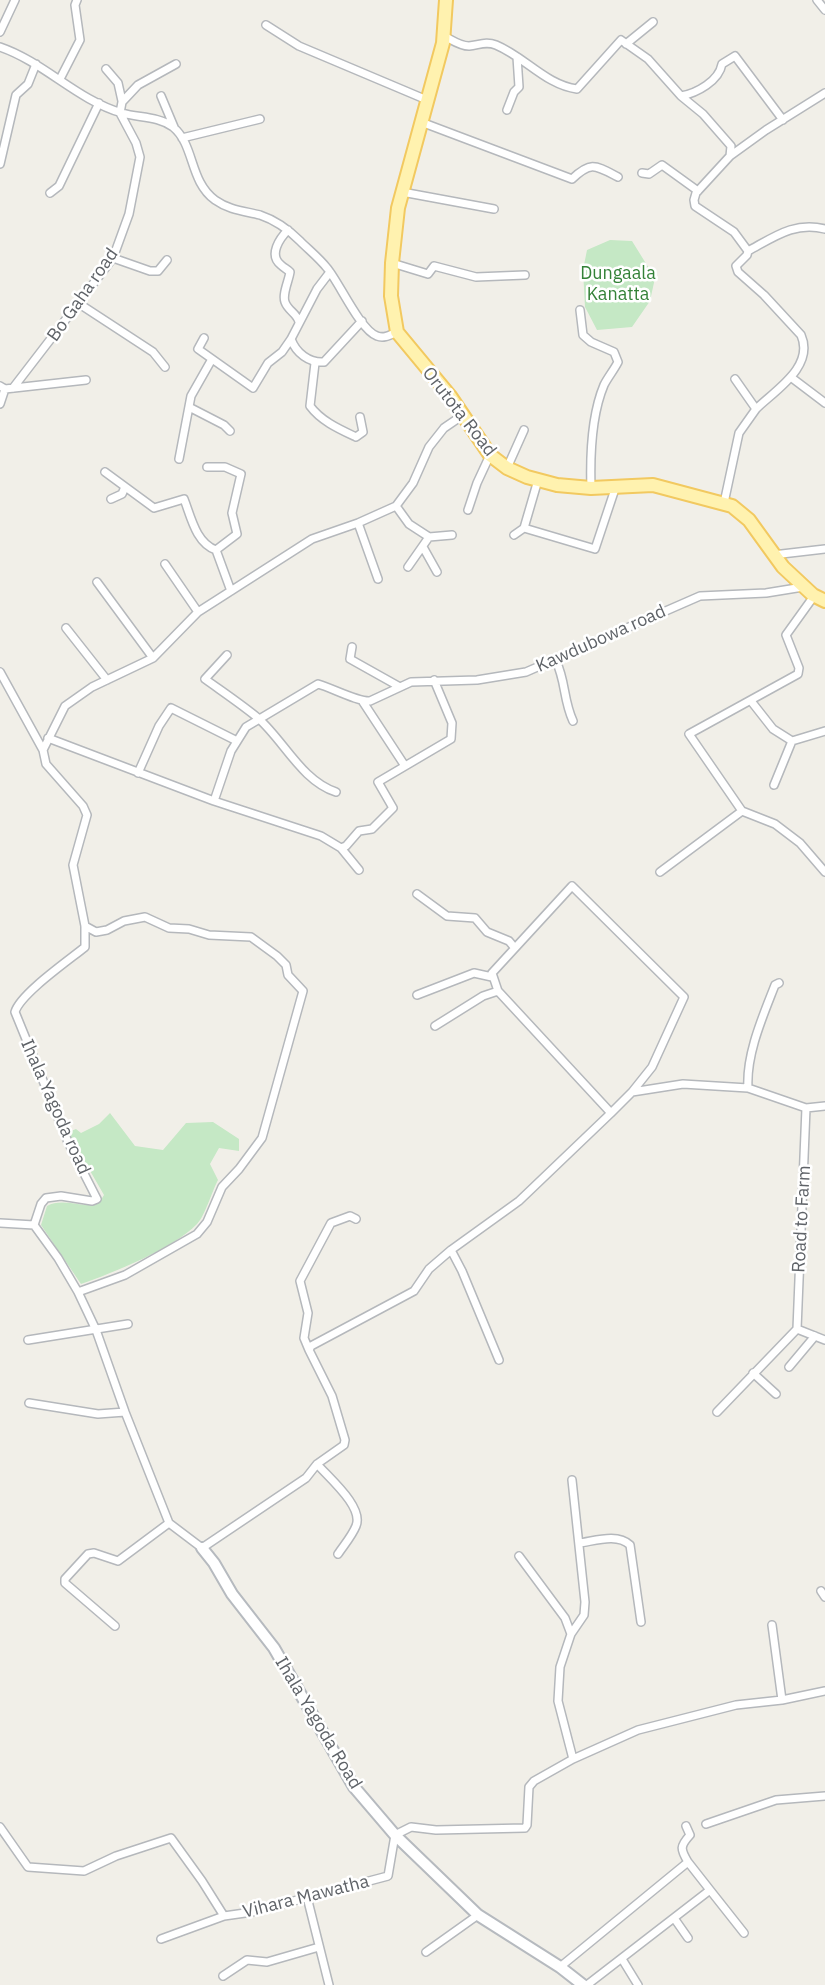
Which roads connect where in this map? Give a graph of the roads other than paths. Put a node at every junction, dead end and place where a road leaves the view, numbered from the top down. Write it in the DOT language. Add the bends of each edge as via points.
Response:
graph roads {
  1 [pos="15,0"];
  2 [pos="77,0"];
  3 [pos="446,0"];
  4 [pos="817,0"];
  5 [pos="825,10"];
  6 [pos="653,22"];
  7 [pos="266,25"];
  8 [pos="0,32"];
  9 [pos="444,36"];
  10 [pos="626,44"];
  11 [pos="0,47"];
  12 [pos="517,57"];
  13 [pos="36,64"];
  14 [pos="176,64"];
  15 [pos="106,69"];
  16 [pos="60,79"];
  17 [pos="825,93"];
  18 [pos="161,96"];
  19 [pos="681,96"];
  20 [pos="427,100"];
  21 [pos="122,102"];
  22 [pos="99,103"];
  23 [pos="507,110"];
  24 [pos="120,113"];
  25 [pos="260,119"];
  26 [pos="783,120"];
  27 [pos="421,122"];
  28 [pos="174,128"];
  29 [pos="182,138"];
  30 [pos="730,156"];
  31 [pos="0,164"];
  32 [pos="642,173"];
  33 [pos="618,177"];
  34 [pos="698,191"];
  35 [pos="401,192"];
  36 [pos="50,193"];
  37 [pos="494,209"];
  38 [pos="825,229"];
  39 [pos="288,230"];
  40 [pos="748,251"];
  41 [pos="113,258"];
  42 [pos="167,260"];
  43 [pos="392,263"];
  44 [pos="330,272"];
  45 [pos="525,275"];
  46 [pos="78,303"];
  47 [pos="580,310"];
  48 [pos="362,321"];
  49 [pos="299,322"];
  50 [pos="397,332"];
  51 [pos="204,338"];
  52 [pos="291,339"];
  53 [pos="212,359"];
  54 [pos="315,363"];
  55 [pos="165,367"];
  56 [pos="792,378"];
  57 [pos="735,379"];
  58 [pos="86,380"];
  59 [pos="6,388"];
  60 [pos="825,403"];
  61 [pos="0,404"];
  62 [pos="189,407"];
  63 [pos="756,409"];
  64 [pos="463,415"];
  65 [pos="360,417"];
  66 [pos="524,429"];
  67 [pos="230,431"];
  68 [pos="490,455"];
  69 [pos="179,459"];
  70 [pos="207,467"];
  71 [pos="507,468"];
  72 [pos="105,471"];
  73 [pos="538,480"];
  74 [pos="616,486"];
  75 [pos="125,487"];
  76 [pos="591,488"];
  77 [pos="111,499"];
  78 [pos="724,503"];
  79 [pos="396,506"];
  80 [pos="468,510"];
  81 [pos="358,523"];
  82 [pos="524,528"];
  83 [pos="452,535"];
  84 [pos="514,535"];
  85 [pos="429,537"];
  86 [pos="423,547"];
  87 [pos="825,549"];
  88 [pos="216,550"];
  89 [pos="773,555"];
  90 [pos="165,564"];
  91 [pos="408,567"];
  92 [pos="437,572"];
  93 [pos="378,579"];
  94 [pos="97,582"];
  95 [pos="803,587"];
  96 [pos="231,592"];
  97 [pos="820,598"];
  98 [pos="198,612"];
  99 [pos="66,628"];
  100 [pos="352,647"];
  101 [pos="228,654"];
  102 [pos="153,658"];
  103 [pos="556,661"];
  104 [pos="0,672"];
  105 [pos="107,680"];
  106 [pos="434,680"];
  107 [pos="400,687"];
  108 [pos="751,701"];
  109 [pos="363,702"];
  110 [pos="259,719"];
  111 [pos="573,721"];
  112 [pos="825,731"];
  113 [pos="48,738"];
  114 [pos="237,741"];
  115 [pos="792,741"];
  116 [pos="43,750"];
  117 [pos="405,766"];
  118 [pos="138,773"];
  119 [pos="774,785"];
  120 [pos="336,792"];
  121 [pos="214,801"];
  122 [pos="743,811"];
  123 [pos="341,848"];
  124 [pos="359,870"];
  125 [pos="660,872"];
  126 [pos="825,872"];
  127 [pos="417,894"];
  128 [pos="85,926"];
  129 [pos="514,947"];
  130 [pos="492,977"];
  131 [pos="779,983"];
  132 [pos="498,991"];
  133 [pos="417,995"];
  134 [pos="435,1026"];
  135 [pos="748,1088"];
  136 [pos="632,1092"];
  137 [pos="825,1106"];
  138 [pos="806,1108"];
  139 [pos="611,1113"];
  140 [pos="356,1219"];
  141 [pos="0,1223"];
  142 [pos="34,1225"];
  143 [pos="451,1250"];
  144 [pos="78,1292"];
  145 [pos="128,1324"];
  146 [pos="797,1329"];
  147 [pos="96,1330"];
  148 [pos="815,1336"];
  149 [pos="28,1340"];
  150 [pos="825,1340"];
  151 [pos="309,1350"];
  152 [pos="499,1360"];
  153 [pos="789,1367"];
  154 [pos="753,1373"];
  155 [pos="776,1394"];
  156 [pos="29,1403"];
  157 [pos="125,1412"];
  158 [pos="717,1412"];
  159 [pos="317,1464"];
  160 [pos="572,1480"];
  161 [pos="169,1522"];
  162 [pos="579,1544"];
  163 [pos="202,1548"];
  164 [pos="338,1554"];
  165 [pos="519,1556"];
  166 [pos="640,1622"];
  167 [pos="772,1625"];
  168 [pos="115,1626"];
  169 [pos="571,1634"];
  170 [pos="825,1690"];
  171 [pos="782,1700"];
  172 [pos="573,1759"];
  173 [pos="825,1796"];
  174 [pos="706,1824"];
  175 [pos="686,1826"];
  176 [pos="0,1827"];
  177 [pos="395,1835"];
  178 [pos="688,1862"];
  179 [pos="709,1890"];
  180 [pos="307,1897"];
  181 [pos="478,1915"];
  182 [pos="224,1916"];
  183 [pos="674,1918"];
  184 [pos="744,1933"];
  185 [pos="688,1938"];
  186 [pos="161,1939"];
  187 [pos="319,1947"];
  188 [pos="426,1952"];
  189 [pos="622,1959"];
  190 [pos="560,1967"];
  191 [pos="223,1976"];
  192 [pos="328,1985"];
  193 [pos="585,1985"];
  194 [pos="638,1985"];
  1 -- 8 [label="street"];
  2 -- 16 [label="street" via="80,40"];
  3 -- 9 [label="main road"];
  4 -- 5 [label="street"];
  6 -- 10 [label="street"];
  7 -- 20 [label="street" via="299,46"];
  9 -- 12 [label="street" via="470,46 482,42 495,45"];
  9 -- 20 [label="main road"];
  10 -- 12 [label="street" via="621,40 577,89 564,87"];
  10 -- 19 [label="street" via="648,59"];
  11 -- 13 [label="street"];
  12 -- 23 [label="street" via="519,87"];
  13 -- 16 [label="street"];
  13 -- 31 [label="street" via="28,84 16,95"];
  14 -- 21 [label="street" via="138,85"];
  15 -- 21 [label="street" via="118,83"];
  16 -- 22 [label="street"];
  17 -- 26 [label="street"];
  18 -- 28 [label="street"];
  19 -- 26 [label="street" via="703,88 720,73 722,64 735,56"];
  19 -- 30 [label="street" via="731,146"];
  20 -- 27 [label="main road"];
  21 -- 24 [label="street"];
  22 -- 24 [label="street"];
  22 -- 36 [label="street" via="59,186"];
  24 -- 28 [label="street"];
  24 -- 41 [label="street, Bo Gaha road" via="140,157 129,214"];
  25 -- 29 [label="street"];
  26 -- 30 [label="street"];
  27 -- 33 [label="street" via="572,180 585,167 598,166"];
  27 -- 35 [label="main road"];
  28 -- 29 [label="street"];
  29 -- 39 [label="street" via="208,194 228,207 261,215"];
  30 -- 34 [label="street"];
  32 -- 34 [label="street" via="649,174 662,165"];
  34 -- 40 [label="street" via="695,206 734,232"];
  35 -- 37 [label="street"];
  35 -- 43 [label="main road"];
  38 -- 40 [label="street" via="810,225 790,229"];
  39 -- 44 [label="street"];
  39 -- 49 [label="street" via="278,242 276,259 289,270 284,299"];
  40 -- 56 [label="street" via="736,266 738,272 801,335 800,360"];
  41 -- 42 [label="street" via="150,271 158,271"];
  41 -- 46 [label="street, Bo Gaha road"];
  43 -- 45 [label="street" via="428,274 434,266 476,277"];
  43 -- 50 [label="main road"];
  44 -- 48 [label="street"];
  44 -- 49 [label="street"];
  46 -- 55 [label="street" via="153,352"];
  46 -- 59 [label="street, Bo Gaha road" via="48,345"];
  47 -- 76 [label="street" via="583,335 614,352 618,362 598,402"];
  48 -- 50 [label="street" via="376,336"];
  48 -- 54 [label="street" via="324,362"];
  49 -- 52 [label="street"];
  50 -- 64 [label="main road, Orutota Road"];
  51 -- 53 [label="street" via="198,349"];
  52 -- 53 [label="street" via="253,388"];
  52 -- 54 [label="street" via="304,357"];
  53 -- 62 [label="street"];
  54 -- 65 [label="street" via="310,406 334,427 356,437 363,432"];
  56 -- 60 [label="street"];
  56 -- 63 [label="street"];
  57 -- 63 [label="street"];
  58 -- 59 [label="street"];
  59 -- 61 [label="street"];
  62 -- 67 [label="street"];
  62 -- 69 [label="street"];
  63 -- 78 [label="street" via="739,433"];
  64 -- 68 [label="main road, Orutota Road"];
  64 -- 79 [label="street" via="444,428 429,447 413,483"];
  66 -- 71 [label="street"];
  68 -- 71 [label="main road, Orutota Road"];
  68 -- 80 [label="street"];
  70 -- 88 [label="street" via="225,467 240,474 232,513 237,534"];
  71 -- 73 [label="main road, Orutota Road"];
  72 -- 75 [label="street"];
  73 -- 76 [label="main road, Orutota Road"];
  73 -- 82 [label="street"];
  74 -- 76 [label="main road, Orutota Road"];
  74 -- 78 [label="main road, Orutota Road" via="653,485"];
  74 -- 82 [label="street" via="595,549"];
  75 -- 77 [label="street"];
  75 -- 88 [label="street" via="154,508 184,499 201,540"];
  78 -- 89 [label="main road, Orutota Road" via="749,520"];
  79 -- 81 [label="street"];
  79 -- 85 [label="street" via="409,524"];
  81 -- 93 [label="street"];
  81 -- 96 [label="street" via="312,539"];
  82 -- 84 [label="street"];
  83 -- 85 [label="street"];
  85 -- 86 [label="street"];
  86 -- 91 [label="street"];
  86 -- 92 [label="street"];
  87 -- 89 [label="street"];
  88 -- 96 [label="street"];
  89 -- 95 [label="main road, Orutota Road"];
  90 -- 98 [label="street"];
  94 -- 102 [label="street"];
  95 -- 97 [label="main road, Orutota Road"];
  95 -- 103 [label="street, Kawdubowa road" via="700,596"];
  96 -- 98 [label="street"];
  97 -- 108 [label="street" via="786,635 799,668 797,674"];
  98 -- 102 [label="street"];
  99 -- 105 [label="street"];
  100 -- 107 [label="street" via="350,659"];
  101 -- 110 [label="street" via="205,679"];
  102 -- 105 [label="street"];
  103 -- 106 [label="street, Kawdubowa road" via="527,672 477,680"];
  103 -- 111 [label="street"];
  104 -- 116 [label="street"];
  105 -- 113 [label="street" via="65,706"];
  106 -- 107 [label="street, Kawdubowa road"];
  106 -- 117 [label="street" via="452,723 451,739"];
  107 -- 109 [label="street, Kawdubowa road"];
  108 -- 115 [label="street" via="773,729"];
  108 -- 122 [label="street" via="689,734"];
  109 -- 110 [label="street" via="318,684"];
  109 -- 117 [label="street"];
  110 -- 114 [label="street" via="246,727"];
  110 -- 120 [label="street" via="307,772 324,788"];
  112 -- 115 [label="street"];
  113 -- 116 [label="street"];
  113 -- 118 [label="street"];
  114 -- 118 [label="street" via="171,708"];
  114 -- 121 [label="street"];
  115 -- 119 [label="street"];
  116 -- 128 [label="street" via="51,773 88,816 73,865"];
  117 -- 123 [label="street" via="378,782 393,808 372,829 359,831"];
  118 -- 121 [label="street"];
  121 -- 123 [label="street" via="321,836"];
  122 -- 125 [label="street"];
  122 -- 126 [label="street" via="775,824 800,843"];
  123 -- 124 [label="street"];
  127 -- 129 [label="street" via="447,916 475,918 487,932"];
  128 -- 142 [label="street, Ihala Yagoda road" via="85,947 17,1005 15,1012 68,1142 97,1199 46,1198"];
  128 -- 144 [label="street" via="96,932 145,917 169,928 251,937 286,965 288,975 303,991 262,1138 222,1187 207,1222 197,1234 125,1275"];
  129 -- 130 [label="street"];
  129 -- 136 [label="street" via="572,886 684,997 652,1067"];
  130 -- 132 [label="street"];
  130 -- 133 [label="street" via="474,973"];
  131 -- 135 [label="street" via="760,1023"];
  132 -- 134 [label="street"];
  132 -- 139 [label="street"];
  135 -- 136 [label="street" via="683,1084"];
  135 -- 138 [label="street"];
  136 -- 139 [label="street"];
  137 -- 138 [label="street"];
  138 -- 146 [label="street, Road to Farm"];
  139 -- 143 [label="street" via="519,1201"];
  140 -- 151 [label="street" via="350,1216 331,1223 300,1281 308,1313 304,1338"];
  141 -- 142 [label="street"];
  142 -- 144 [label="street"];
  143 -- 151 [label="street" via="429,1269 414,1291"];
  143 -- 152 [label="street"];
  144 -- 147 [label="street"];
  145 -- 147 [label="street"];
  146 -- 148 [label="street"];
  146 -- 154 [label="street"];
  147 -- 149 [label="street"];
  147 -- 157 [label="street"];
  148 -- 150 [label="street"];
  148 -- 153 [label="street"];
  151 -- 159 [label="street" via="332,1396 345,1440 344,1446"];
  154 -- 155 [label="street"];
  154 -- 158 [label="street"];
  156 -- 157 [label="street" via="98,1414"];
  157 -- 161 [label="street"];
  159 -- 163 [label="street" via="306,1478"];
  159 -- 164 [label="street" via="357,1512 358,1524"];
  160 -- 162 [label="street"];
  161 -- 163 [label="street"];
  161 -- 168 [label="street" via="118,1561 88,1554 65,1579"];
  162 -- 166 [label="street" via="616,1538 630,1545"];
  162 -- 169 [label="street" via="584,1615"];
  163 -- 177 [label="street, Ihala Yagoda Road" via="274,1648 354,1787"];
  165 -- 169 [label="street" via="565,1618"];
  167 -- 171 [label="street"];
  169 -- 172 [label="street" via="560,1667 558,1701"];
  170 -- 171 [label="street"];
  171 -- 172 [label="street" via="736,1705 638,1730"];
  172 -- 177 [label="street" via="528,1787 525,1828 411,1827"];
  173 -- 174 [label="street" via="776,1800"];
  175 -- 178 [label="street" via="690,1835 681,1851"];
  176 -- 182 [label="street, Vihara Mawatha" via="28,1867 84,1871 171,1838"];
  177 -- 180 [label="street, Vihara Mawatha" via="388,1876"];
  177 -- 181 [label="street, Ihala Yagoda Road"];
  178 -- 179 [label="street"];
  178 -- 190 [label="street"];
  179 -- 183 [label="street"];
  179 -- 184 [label="street"];
  180 -- 182 [label="street, Vihara Mawatha"];
  180 -- 187 [label="street"];
  181 -- 188 [label="street"];
  181 -- 190 [label="street, Ihala Yagoda Road"];
  182 -- 186 [label="street, Vihara Mawatha"];
  183 -- 185 [label="street"];
  183 -- 189 [label="street"];
  187 -- 191 [label="street" via="267,1962 247,1960"];
  187 -- 192 [label="street"];
  189 -- 193 [label="street"];
  189 -- 194 [label="street"];
  190 -- 193 [label="street, Ihala Yagoda Road"];
}
